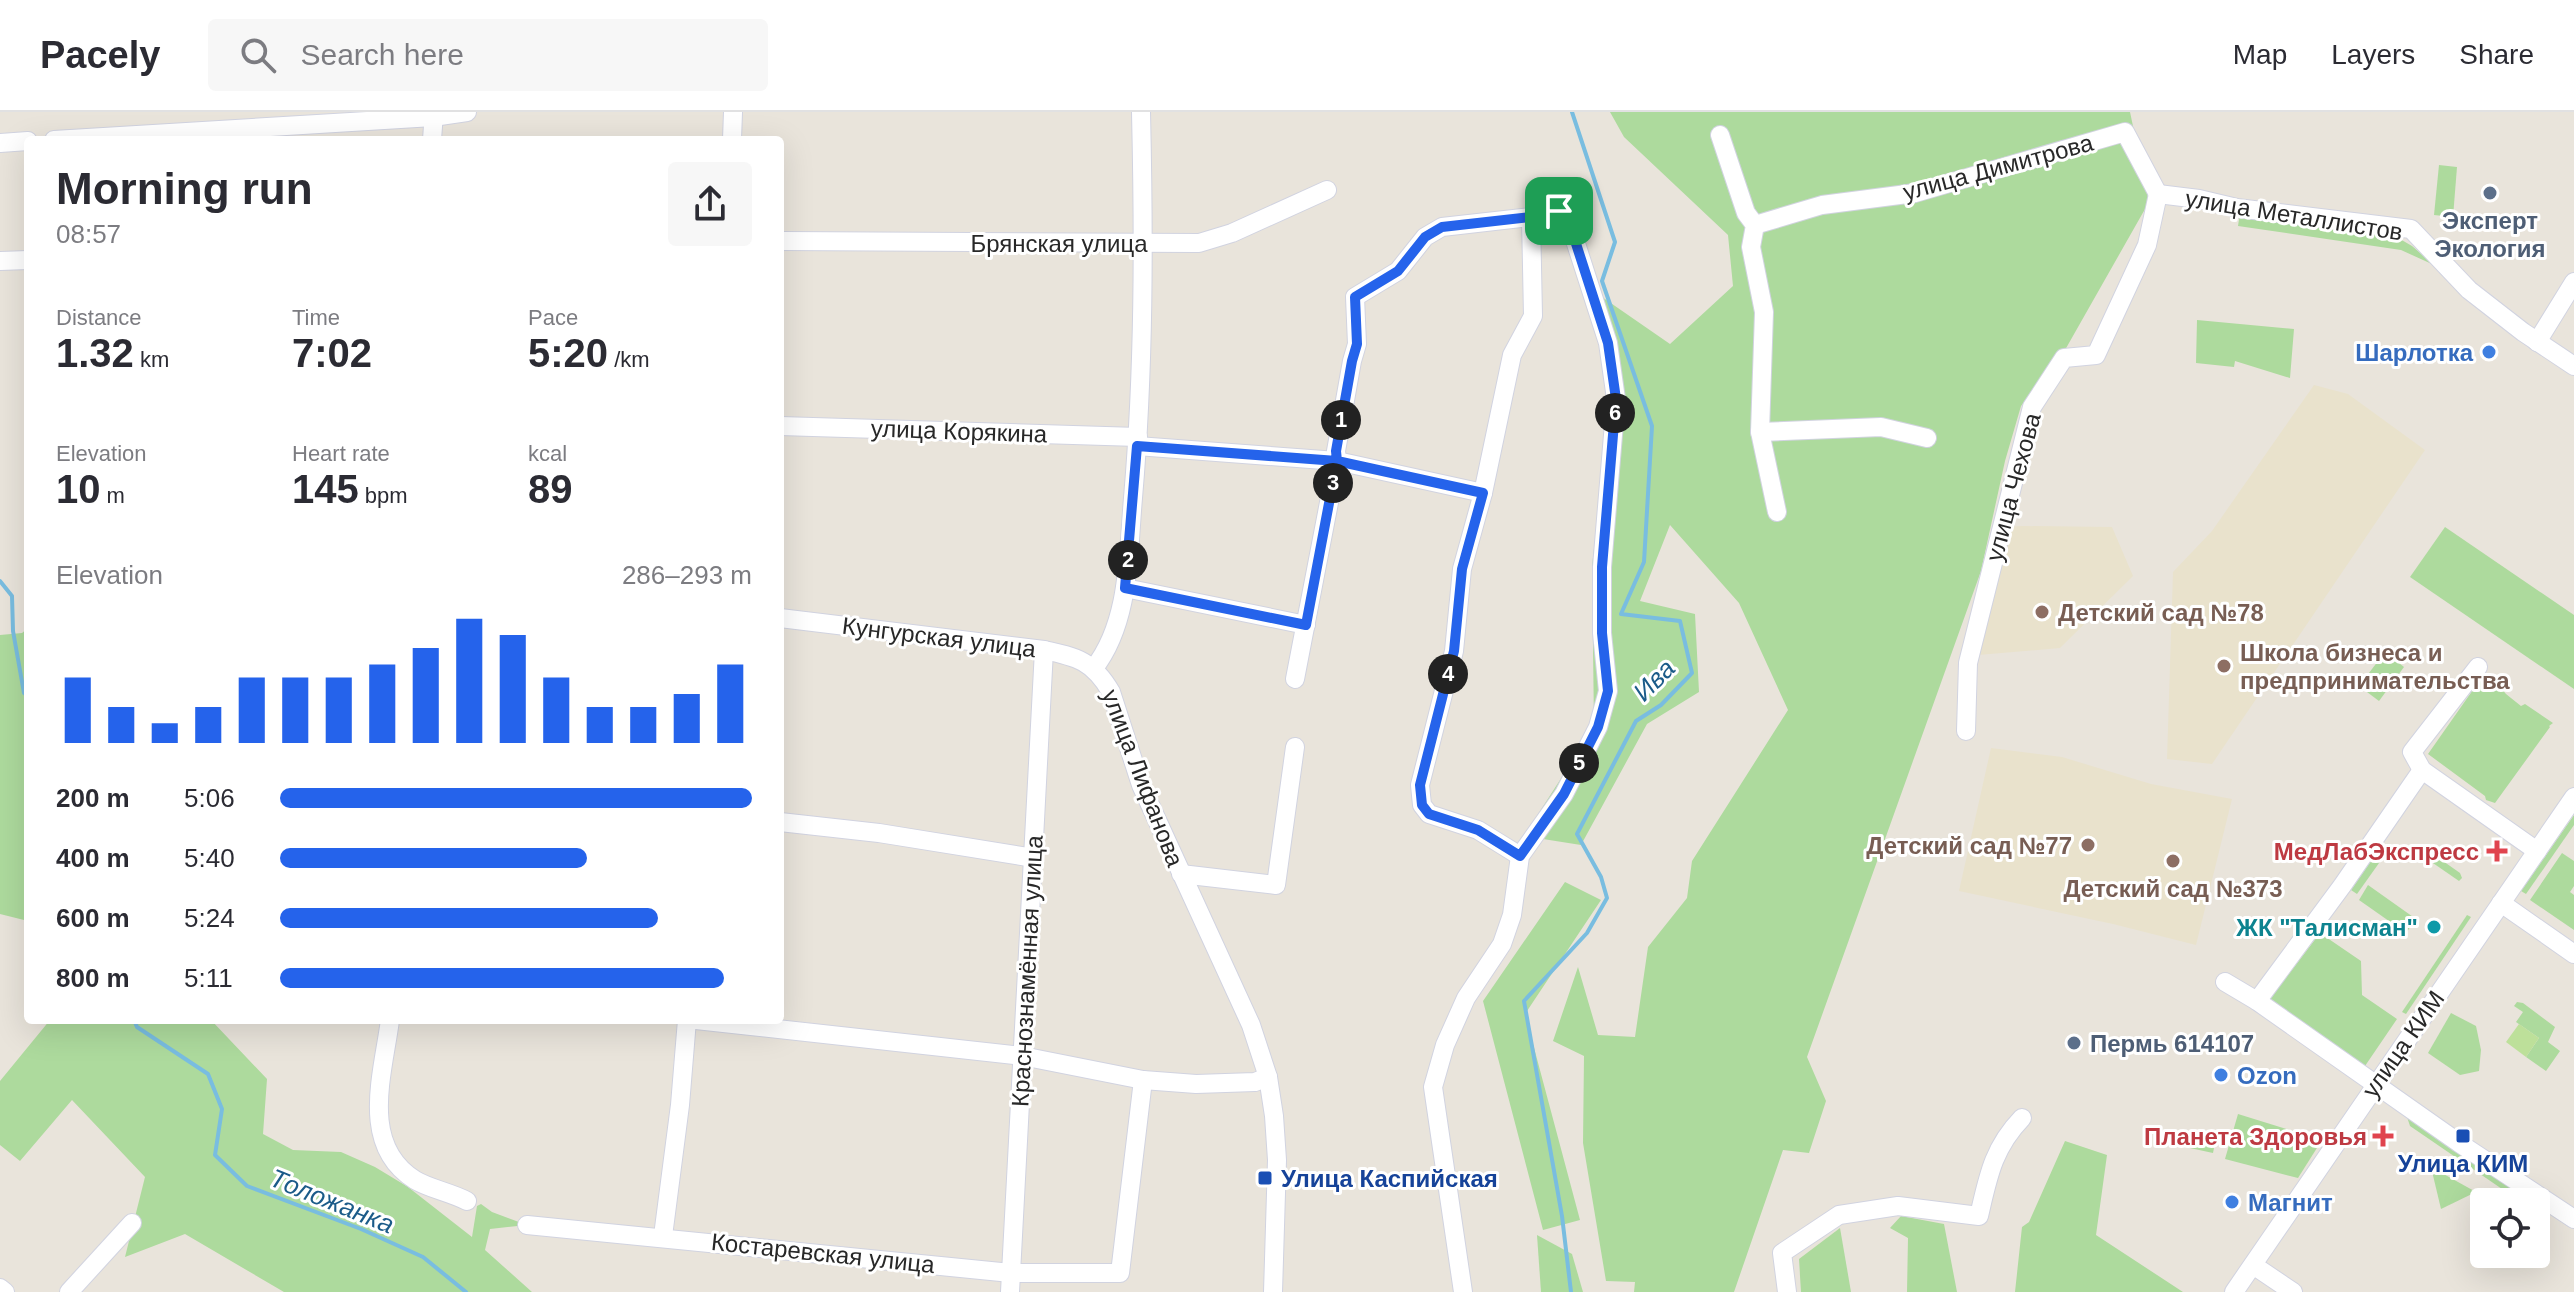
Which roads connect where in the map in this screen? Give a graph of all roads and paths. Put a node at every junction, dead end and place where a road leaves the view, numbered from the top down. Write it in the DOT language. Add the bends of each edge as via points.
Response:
graph roads {
  1 [pos="467,112"];
  2 [pos="733,112"];
  3 [pos="1141,112"];
  4 [pos="434,115"];
  5 [pos="1720,135"];
  6 [pos="115,136"];
  7 [pos="432,136"];
  8 [pos="732,136"];
  9 [pos="24,141"];
  10 [pos="0,143"];
  11 [pos="1327,190"];
  12 [pos="2158,194"];
  13 [pos="1531,217"];
  14 [pos="1755,225"];
  15 [pos="784,241"];
  16 [pos="1143,243"];
  17 [pos="24,260"];
  18 [pos="0,261"];
  19 [pos="2574,282"];
  20 [pos="2537,342"];
  21 [pos="2574,366"];
  22 [pos="784,426"];
  23 [pos="1760,432"];
  24 [pos="1927,438"];
  25 [pos="1138,442"];
  26 [pos="1337,461"];
  27 [pos="1483,493"];
  28 [pos="1777,512"];
  29 [pos="1125,588"];
  30 [pos="784,618"];
  31 [pos="1306,625"];
  32 [pos="1044,650"];
  33 [pos="2478,667"];
  34 [pos="1094,668"];
  35 [pos="1295,679"];
  36 [pos="1966,731"];
  37 [pos="1295,747"];
  38 [pos="2422,770"];
  39 [pos="2574,797"];
  40 [pos="784,822"];
  41 [pos="2537,851"];
  42 [pos="1520,856"];
  43 [pos="1034,858"];
  44 [pos="1181,874"];
  45 [pos="2501,903"];
  46 [pos="2574,954"];
  47 [pos="2225,982"];
  48 [pos="2257,1001"];
  49 [pos="389,1024"];
  50 [pos="687,1024"];
  51 [pos="732,1024"];
  52 [pos="1022,1056"];
  53 [pos="1268,1077"];
  54 [pos="1143,1080"];
  55 [pos="2375,1084"];
  56 [pos="2022,1118"];
  57 [pos="467,1201"];
  58 [pos="2574,1219"];
  59 [pos="132,1223"];
  60 [pos="527,1225"];
  61 [pos="663,1236"];
  62 [pos="2253,1265"];
  63 [pos="1011,1283"];
  64 [pos="0,1288"];
  65 [pos="5,1292"];
  66 [pos="69,1292"];
  67 [pos="1273,1292"];
  68 [pos="1463,1292"];
  69 [pos="1787,1292"];
  70 [pos="2234,1292"];
  71 [pos="2293,1292"];
  1 -- 4 [label="street"];
  2 -- 8 [label="street"];
  3 -- 16 [label="street, улица Лифанова"];
  4 -- 6 [label="street"];
  4 -- 7 [label="street"];
  5 -- 14 [label="street" via="1746,213"];
  9 -- 10 [label="street"];
  11 -- 16 [label="street, Брянская улица" via="1199,243"];
  12 -- 14 [label="street, улица Димитрова" via="2125,132 1915,193 1822,205"];
  12 -- 20 [label="street, улица Металлистов" via="2411,229 2469,290"];
  12 -- 36 [label="street, улица Чехова" via="2147,245 2096,355 2064,358 2032,407 1968,663"];
  13 -- 26 [label="street" via="1442,227 1425,237 1398,271 1355,297 1357,344"];
  13 -- 27 [label="street" via="1533,316 1512,355"];
  13 -- 42 [label="street" via="1559,211 1570,225 1608,343 1616,399 1602,567 1608,691 1598,727 1564,794"];
  14 -- 23 [label="street" via="1751,247 1764,312"];
  15 -- 16 [label="street, Брянская улица"];
  16 -- 25 [label="street, улица Лифанова"];
  17 -- 18 [label="street"];
  19 -- 20 [label="street"];
  20 -- 21 [label="street, улица Металлистов"];
  22 -- 25 [label="street, улица Корякина"];
  23 -- 24 [label="street" via="1881,427"];
  23 -- 28 [label="street"];
  25 -- 26 [label="street, улица Корякина"];
  25 -- 29 [label="street, улица Лифанова"];
  26 -- 27 [label="street, улица Корякина"];
  26 -- 31 [label="street"];
  27 -- 42 [label="street" via="1462,569 1454,651 1420,785 1422,805 1429,814 1478,830"];
  29 -- 31 [label="street"];
  29 -- 34 [label="street, улица Лифанова" via="1107,651"];
  30 -- 32 [label="street, Кунгурская улица"];
  31 -- 35 [label="street"];
  32 -- 34 [label="street, Кунгурская улица"];
  32 -- 43 [label="street, Краснознамённая улица"];
  33 -- 38 [label="street" via="2412,752"];
  34 -- 44 [label="street, улица Лифанова" via="1111,692 1141,785"];
  37 -- 44 [label="street" via="1276,885"];
  38 -- 41 [label="street"];
  38 -- 48 [label="street"];
  39 -- 41 [label="street, улица КИМ"];
  40 -- 43 [label="street"];
  41 -- 45 [label="street, улица КИМ"];
  42 -- 68 [label="street" via="1502,944 1466,998 1433,1087"];
  43 -- 52 [label="street, Краснознамённая улица"];
  44 -- 53 [label="street, улица Лифанова" via="1251,1025"];
  45 -- 46 [label="street"];
  45 -- 55 [label="street, улица КИМ"];
  47 -- 48 [label="street"];
  48 -- 55 [label="street"];
  49 -- 57 [label="street" via="379,1105 380,1134 393,1164 417,1182"];
  50 -- 61 [label="street"];
  51 -- 52 [label="street"];
  52 -- 54 [label="street"];
  52 -- 63 [label="street, Краснознамённая улица"];
  53 -- 54 [label="street" via="1196,1084"];
  53 -- 67 [label="street, улица Лифанова" via="1277,1160"];
  54 -- 63 [label="street, Костаревская улица" via="1120,1273"];
  55 -- 58 [label="street"];
  55 -- 62 [label="street, улица КИМ"];
  56 -- 69 [label="street" via="2005,1135 1990,1168 1979,1216 1898,1206 1839,1215 1782,1253"];
  59 -- 66 [label="street"];
  60 -- 61 [label="street, Костаревская улица"];
  61 -- 63 [label="street, Костаревская улица"];
  62 -- 70 [label="street, улица КИМ"];
  62 -- 71 [label="street"];
  64 -- 65 [label="street"];
}
